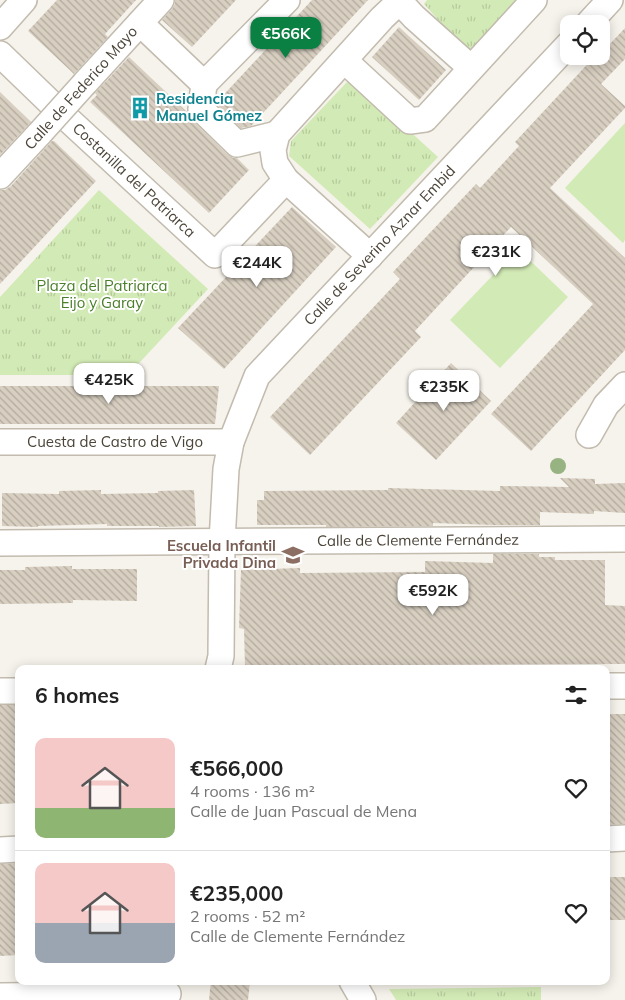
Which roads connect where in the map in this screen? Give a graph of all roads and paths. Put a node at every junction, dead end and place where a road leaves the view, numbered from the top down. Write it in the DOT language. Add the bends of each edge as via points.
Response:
graph roads {
  1 [pos="24,0"];
  2 [pos="162,0"];
  3 [pos="287,0"];
  4 [pos="534,0"];
  5 [pos="610,0"];
  6 [pos="399,1"];
  7 [pos="596,15"];
  8 [pos="140,23"];
  9 [pos="0,27"];
  10 [pos="0,54"];
  11 [pos="560,54"];
  12 [pos="344,61"];
  13 [pos="471,68"];
  14 [pos="204,84"];
  15 [pos="277,134"];
  16 [pos="0,176"];
  17 [pos="286,180"];
  18 [pos="370,256"];
  19 [pos="625,384"];
  20 [pos="589,435"];
  21 [pos="0,442"];
  22 [pos="231,442"];
  23 [pos="625,539"];
  24 [pos="222,542"];
  25 [pos="0,544"];
  26 [pos="219,665"];
  27 [pos="610,686"];
  28 [pos="625,686"];
  29 [pos="0,691"];
  30 [pos="15,691"];
  31 [pos="625,838"];
  32 [pos="610,839"];
  33 [pos="15,849"];
  34 [pos="0,850"];
  35 [pos="354,985"];
  36 [pos="168,992"];
  37 [pos="0,996"];
  38 [pos="363,1000"];
  1 -- 9 [label="street"];
  2 -- 8 [label="street, Calle de Federico Mayo"];
  3 -- 14 [label="street"];
  4 -- 13 [label="street"];
  5 -- 7 [label="street"];
  6 -- 12 [label="street"];
  6 -- 13 [label="street"];
  8 -- 14 [label="street"];
  8 -- 16 [label="street, Calle de Federico Mayo, bridge"];
  10 -- 17 [label="street, Costanilla del Patriarca" via="216,255"];
  11 -- 18 [label="street, Calle de Severino Aznar Embid"];
  12 -- 13 [label="street" via="410,121 426,119"];
  12 -- 15 [label="street"];
  14 -- 15 [label="street" via="201,109 237,144"];
  15 -- 17 [label="street" via="273,150"];
  17 -- 18 [label="street"];
  18 -- 22 [label="street, Calle de Severino Aznar Embid" via="257,376"];
  19 -- 20 [label="street" via="606,405"];
  21 -- 22 [label="street, Cuesta de Castro de Vigo"];
  22 -- 24 [label="street, Calle de Severino Aznar Embid" via="226,469"];
  23 -- 24 [label="street, Calle de Clemente Fernández"];
  24 -- 25 [label="street, Calle de Clemente Fernández"];
  24 -- 26 [label="street, Calle de Severino Aznar Embid"];
  27 -- 28 [label="street"];
  29 -- 30 [label="street"];
  31 -- 32 [label="street"];
  33 -- 34 [label="street"];
  35 -- 38 [label="street"];
  36 -- 37 [label="street"];
}
